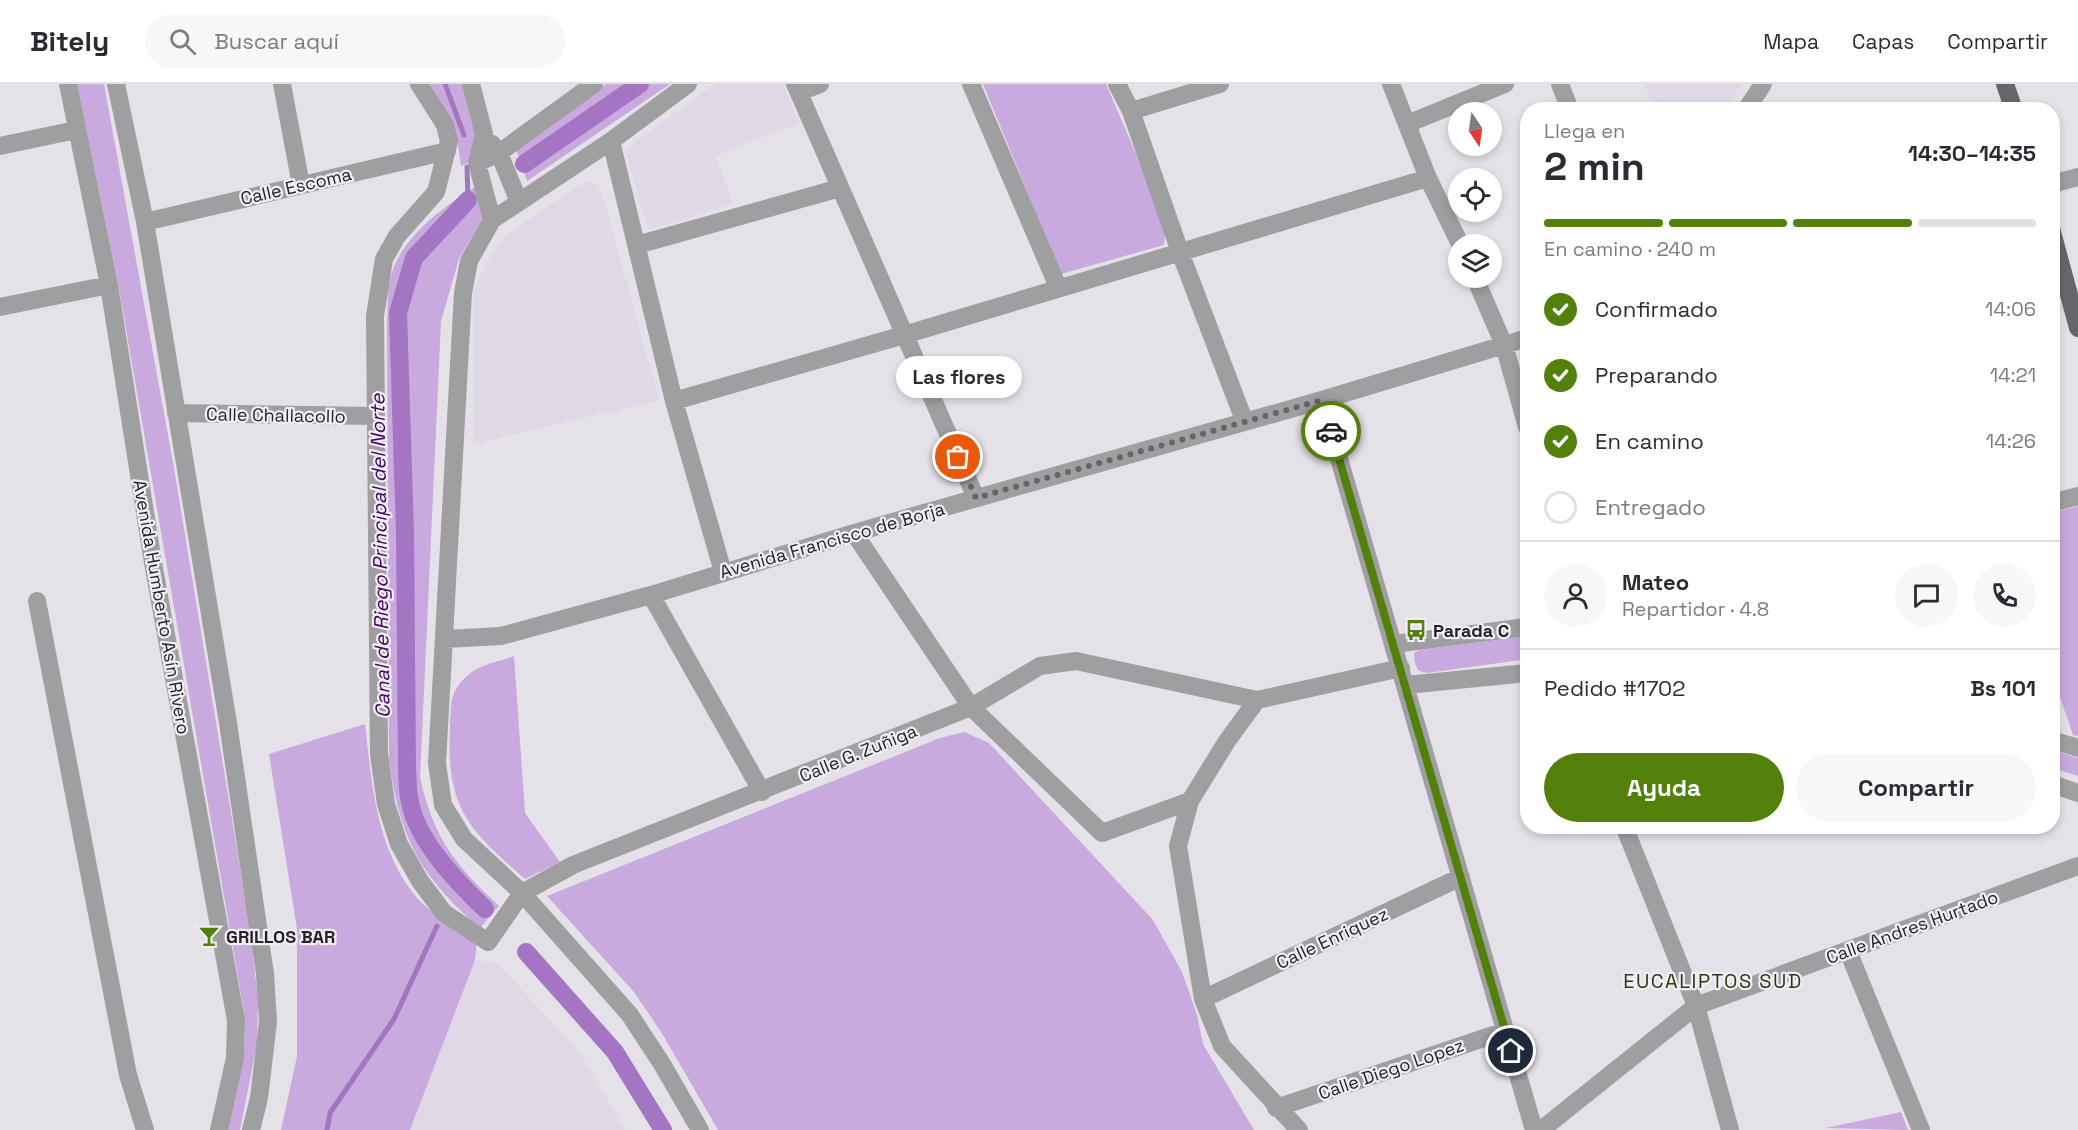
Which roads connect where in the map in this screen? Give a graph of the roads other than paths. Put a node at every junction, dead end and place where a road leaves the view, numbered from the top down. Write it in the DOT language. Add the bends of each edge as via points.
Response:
graph roads {
  1 [pos="68,84"];
  2 [pos="116,84"];
  3 [pos="282,84"];
  4 [pos="419,84"];
  5 [pos="471,84"];
  6 [pos="594,84"];
  7 [pos="688,84"];
  8 [pos="820,84"];
  9 [pos="971,84"];
  10 [pos="1117,84"];
  11 [pos="1220,84"];
  12 [pos="1391,84"];
  13 [pos="1505,84"];
  14 [pos="1560,84"];
  15 [pos="1763,84"];
  16 [pos="2005,84"];
  17 [pos="797,88"];
  18 [pos="1567,102"];
  19 [pos="1751,102"];
  20 [pos="2011,102"];
  21 [pos="1131,111"];
  22 [pos="1407,124"];
  23 [pos="76,130"];
  24 [pos="484,134"];
  25 [pos="611,141"];
  26 [pos="0,146"];
  27 [pos="447,151"];
  28 [pos="499,153"];
  29 [pos="477,163"];
  30 [pos="1428,177"];
  31 [pos="2078,177"];
  32 [pos="2060,182"];
  33 [pos="301,185"];
  34 [pos="840,188"];
  35 [pos="519,202"];
  36 [pos="492,220"];
  37 [pos="146,222"];
  38 [pos="1455,234"];
  39 [pos="637,245"];
  40 [pos="1180,252"];
  41 [pos="2060,262"];
  42 [pos="108,285"];
  43 [pos="1058,288"];
  44 [pos="1479,288"];
  45 [pos="0,307"];
  46 [pos="2078,328"];
  47 [pos="904,335"];
  48 [pos="1520,340"];
  49 [pos="1504,345"];
  50 [pos="1322,400"];
  51 [pos="674,401"];
  52 [pos="1520,402"];
  53 [pos="176,413"];
  54 [pos="376,416"];
  55 [pos="1244,420"];
  56 [pos="2078,496"];
  57 [pos="976,498"];
  58 [pos="2060,501"];
  59 [pos="854,533"];
  60 [pos="723,572"];
  61 [pos="651,595"];
  62 [pos="37,602"];
  63 [pos="1520,628"];
  64 [pos="445,639"];
  65 [pos="1394,644"];
  66 [pos="1520,673"];
  67 [pos="1404,677"];
  68 [pos="1257,700"];
  69 [pos="971,707"];
  70 [pos="2060,742"];
  71 [pos="2078,748"];
  72 [pos="2060,787"];
  73 [pos="762,792"];
  74 [pos="2078,793"];
  75 [pos="1190,801"];
  76 [pos="1627,834"];
  77 [pos="2078,866"];
  78 [pos="1461,877"];
  79 [pos="522,893"];
  80 [pos="1848,951"];
  81 [pos="1203,999"];
  82 [pos="1696,1006"];
  83 [pos="1505,1031"];
  84 [pos="1276,1108"];
  85 [pos="145,1130"];
  86 [pos="219,1130"];
  87 [pos="251,1130"];
  88 [pos="700,1130"];
  89 [pos="1299,1130"];
  90 [pos="1534,1130"];
  91 [pos="1541,1130"];
  92 [pos="1730,1130"];
  93 [pos="1921,1130"];
  1 -- 23 [label="street, Avenida Humberto Asín Rivero"];
  2 -- 37 [label="street"];
  3 -- 33 [label="street"];
  4 -- 27 [label="street" via="445,125"];
  5 -- 24 [label="street"];
  6 -- 28 [label="street"];
  7 -- 25 [label="street"];
  8 -- 17 [label="street"];
  9 -- 43 [label="street"];
  10 -- 21 [label="street"];
  11 -- 21 [label="street"];
  12 -- 22 [label="street"];
  13 -- 22 [label="street"];
  14 -- 18 [label="street"];
  15 -- 19 [label="street"];
  16 -- 20 [label="main road"];
  17 -- 34 [label="street"];
  21 -- 40 [label="street"];
  22 -- 30 [label="street"];
  23 -- 26 [label="street"];
  23 -- 42 [label="street, Avenida Humberto Asín Rivero"];
  24 -- 28 [label="street"];
  24 -- 29 [label="street"];
  25 -- 35 [label="street"];
  25 -- 39 [label="street"];
  27 -- 33 [label="street, Calle Escoma"];
  27 -- 54 [label="street" via="436,192 398,236 384,259 375,316"];
  28 -- 29 [label="street"];
  28 -- 35 [label="street"];
  29 -- 36 [label="street"];
  30 -- 38 [label="street"];
  30 -- 40 [label="street"];
  31 -- 32 [label="street"];
  33 -- 37 [label="street, Calle Escoma"];
  34 -- 39 [label="street"];
  34 -- 47 [label="street"];
  35 -- 36 [label="street"];
  36 -- 64 [label="street" via="469,261 463,293"];
  37 -- 53 [label="street"];
  39 -- 51 [label="street"];
  40 -- 43 [label="street"];
  40 -- 55 [label="street"];
  41 -- 46 [label="main road"];
  42 -- 45 [label="street"];
  42 -- 86 [label="street, Avenida Humberto Asín Rivero" via="155,575 236,1020 235,1058"];
  43 -- 47 [label="street"];
  44 -- 49 [label="street"];
  47 -- 51 [label="street"];
  47 -- 57 [label="street"];
  48 -- 49 [label="street, Avenida Francisco de Borja"];
  49 -- 50 [label="street, Avenida Francisco de Borja"];
  49 -- 52 [label="street"];
  50 -- 55 [label="street, Avenida Francisco de Borja"];
  50 -- 65 [label="street"];
  51 -- 60 [label="street"];
  53 -- 54 [label="street, Calle Challacollo"];
  53 -- 87 [label="street" via="266,974 268,1022"];
  54 -- 79 [label="street, Calle G. Zuñiga" via="379,754 386,804 399,844 420,881 444,913 488,942"];
  55 -- 57 [label="street, Avenida Francisco de Borja"];
  56 -- 58 [label="street"];
  57 -- 59 [label="street, Avenida Francisco de Borja"];
  59 -- 60 [label="street, Avenida Francisco de Borja"];
  59 -- 69 [label="street"];
  60 -- 61 [label="street, Avenida Francisco de Borja"];
  61 -- 64 [label="street, Avenida Francisco de Borja" via="501,636"];
  61 -- 73 [label="street"];
  62 -- 85 [label="street" via="128,1075"];
  63 -- 65 [label="street"];
  64 -- 79 [label="street" via="437,763 443,805 464,839"];
  65 -- 67 [label="street"];
  66 -- 67 [label="street"];
  67 -- 68 [label="street"];
  67 -- 78 [label="street"];
  68 -- 69 [label="street, Calle G. Zuñiga" via="1076,661 1040,666"];
  68 -- 75 [label="street"];
  69 -- 73 [label="street, Calle G. Zuñiga"];
  69 -- 75 [label="street" via="1102,833"];
  70 -- 71 [label="street"];
  72 -- 74 [label="street"];
  73 -- 79 [label="street, Calle G. Zuñiga" via="573,866"];
  75 -- 81 [label="street" via="1178,846"];
  76 -- 82 [label="street"];
  77 -- 80 [label="street, Calle Andres Hurtado"];
  78 -- 81 [label="street, Calle Enriquez"];
  78 -- 83 [label="street"];
  79 -- 88 [label="street" via="630,1015"];
  80 -- 82 [label="street, Calle Andres Hurtado"];
  80 -- 93 [label="street"];
  81 -- 84 [label="street" via="1222,1047"];
  82 -- 91 [label="street, Calle Andres Hurtado"];
  82 -- 92 [label="street"];
  83 -- 84 [label="street, Calle Diego Lopez"];
  83 -- 90 [label="street"];
  84 -- 89 [label="street"];
}
